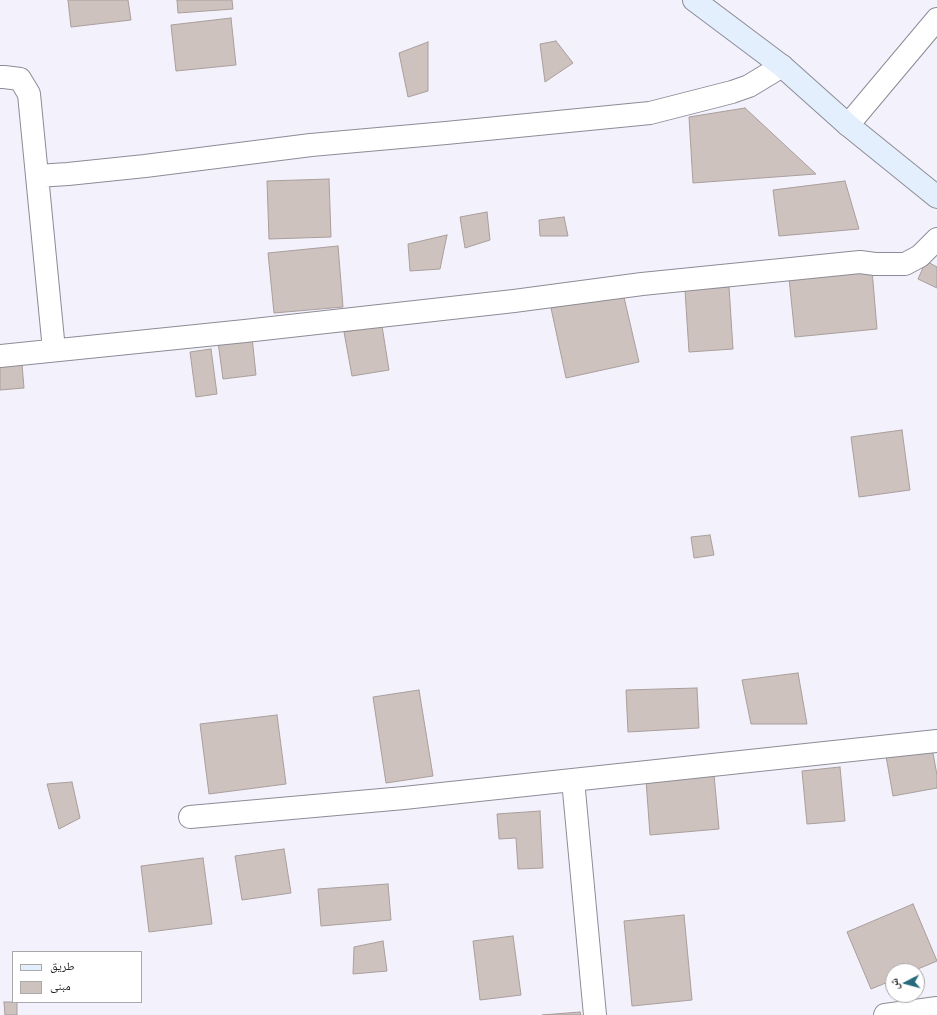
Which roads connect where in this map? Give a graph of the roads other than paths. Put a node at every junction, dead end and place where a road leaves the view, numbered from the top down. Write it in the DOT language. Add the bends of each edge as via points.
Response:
graph roads {
  1 [pos="694,0"];
  2 [pos="937,19"];
  3 [pos="782,66"];
  4 [pos="0,77"];
  5 [pos="848,125"];
  6 [pos="37,176"];
  7 [pos="937,197"];
  8 [pos="937,239"];
  9 [pos="54,350"];
  10 [pos="0,356"];
  11 [pos="937,741"];
  12 [pos="573,780"];
  13 [pos="190,818"];
  14 [pos="937,1008"];
  15 [pos="595,1015"];
  16 [pos="885,1015"];
  1 -- 3 [label="main road"];
  2 -- 5 [label="street"];
  3 -- 5 [label="main road"];
  3 -- 6 [label="street" via="749,86 650,113 310,145 145,166"];
  4 -- 6 [label="street" via="20,79 30,94"];
  5 -- 7 [label="main road"];
  6 -- 9 [label="street"];
  8 -- 9 [label="street" via="920,256 905,264 860,262 791,268 499,303"];
  9 -- 10 [label="street"];
  11 -- 12 [label="street"];
  12 -- 13 [label="street"];
  12 -- 15 [label="street"];
  14 -- 16 [label="street"];
}
